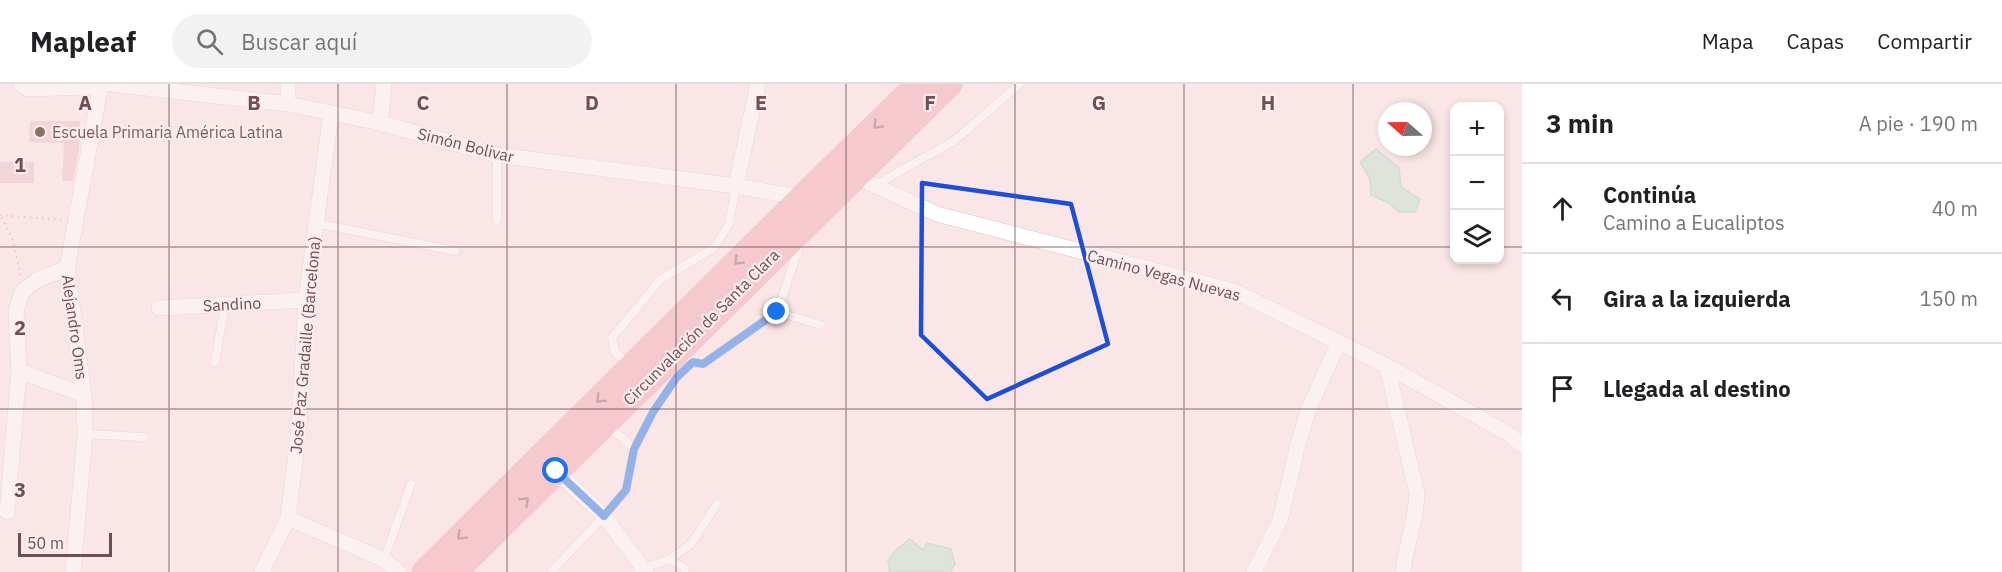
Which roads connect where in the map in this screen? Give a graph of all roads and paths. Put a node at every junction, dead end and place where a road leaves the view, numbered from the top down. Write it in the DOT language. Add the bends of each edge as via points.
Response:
graph roads {
  1 [pos="21,84"];
  2 [pos="99,84"];
  3 [pos="110,84"];
  4 [pos="288,84"];
  5 [pos="384,84"];
  6 [pos="758,84"];
  7 [pos="919,84"];
  8 [pos="949,84"];
  9 [pos="1020,84"];
  10 [pos="288,104"];
  11 [pos="331,113"];
  12 [pos="380,123"];
  13 [pos="497,155"];
  14 [pos="864,181"];
  15 [pos="736,186"];
  16 [pos="809,210"];
  17 [pos="1,216"];
  18 [pos="497,220"];
  19 [pos="76,221"];
  20 [pos="316,223"];
  21 [pos="455,251"];
  22 [pos="67,268"];
  23 [pos="22,292"];
  24 [pos="306,300"];
  25 [pos="225,305"];
  26 [pos="159,308"];
  27 [pos="777,312"];
  28 [pos="821,325"];
  29 [pos="1339,342"];
  30 [pos="681,347"];
  31 [pos="215,362"];
  32 [pos="1387,366"];
  33 [pos="632,367"];
  34 [pos="19,371"];
  35 [pos="671,386"];
  36 [pos="84,395"];
  37 [pos="653,412"];
  38 [pos="605,422"];
  39 [pos="86,434"];
  40 [pos="144,437"];
  41 [pos="1522,445"];
  42 [pos="634,449"];
  43 [pos="556,471"];
  44 [pos="411,484"];
  45 [pos="717,504"];
  46 [pos="7,512"];
  47 [pos="604,516"];
  48 [pos="288,518"];
  49 [pos="670,559"];
  50 [pos="384,560"];
  51 [pos="645,570"];
  52 [pos="685,570"];
  53 [pos="73,572"];
  54 [pos="262,572"];
  55 [pos="399,572"];
  56 [pos="425,572"];
  57 [pos="454,572"];
  58 [pos="551,572"];
  59 [pos="1254,572"];
  60 [pos="1403,572"];
  1 -- 2 [label="street" via="28,89"];
  2 -- 19 [label="street, Alejandro Oms"];
  3 -- 10 [label="street, Simón Bolivar"];
  4 -- 10 [label="street"];
  5 -- 12 [label="street"];
  6 -- 15 [label="street"];
  7 -- 16 [label="highway, Circunvalación de Santa Clara, one-way"];
  8 -- 14 [label="highway, Circunvalación de Santa Clara"];
  9 -- 14 [label="lane" via="954,141"];
  10 -- 11 [label="street, Simón Bolivar"];
  11 -- 12 [label="street, Simón Bolivar"];
  11 -- 20 [label="street, José Paz Gradaille (Barcelona)"];
  12 -- 13 [label="street, Simón Bolivar"];
  13 -- 15 [label="street, Simón Bolivar"];
  13 -- 18 [label="lane"];
  14 -- 16 [label="highway, Circunvalación de Santa Clara"];
  14 -- 29 [label="street, Camino Vegas Nuevas" via="937,214 1234,291"];
  15 -- 16 [label="street, Simón Bolivar"];
  15 -- 33 [label="lane" via="729,224 714,248 660,280 612,339 615,352"];
  16 -- 27 [label="lane"];
  16 -- 30 [label="highway, Circunvalación de Santa Clara"];
  16 -- 33 [label="highway, Circunvalación de Santa Clara, one-way"];
  17 -- 19 [label="path"];
  17 -- 23 [label="path" via="12,241"];
  19 -- 22 [label="street, Alejandro Oms"];
  20 -- 21 [label="lane"];
  20 -- 24 [label="street, José Paz Gradaille (Barcelona)"];
  22 -- 23 [label="street" via="37,280"];
  22 -- 36 [label="street, Alejandro Oms"];
  23 -- 34 [label="street" via="16,311"];
  24 -- 25 [label="street, Sandino"];
  24 -- 48 [label="street, José Paz Gradaille (Barcelona)" via="299,428"];
  25 -- 26 [label="street, Sandino"];
  25 -- 31 [label="lane"];
  27 -- 28 [label="lane"];
  27 -- 30 [label="lane" via="703,364 693,362"];
  29 -- 32 [label="street, Camino Vegas Nuevas"];
  29 -- 59 [label="street" via="1309,408 1280,520"];
  30 -- 38 [label="highway, Circunvalación de Santa Clara"];
  32 -- 41 [label="street, Camino Vegas Nuevas"];
  32 -- 60 [label="street" via="1417,494"];
  33 -- 56 [label="highway, Circunvalación de Santa Clara, one-way"];
  34 -- 36 [label="street"];
  34 -- 46 [label="street"];
  35 -- 37 [label="path"];
  36 -- 39 [label="street, Alejandro Oms"];
  37 -- 42 [label="lane"];
  38 -- 42 [label="lane"];
  38 -- 43 [label="highway, Circunvalación de Santa Clara"];
  39 -- 40 [label="lane"];
  39 -- 53 [label="street, Alejandro Oms"];
  42 -- 47 [label="lane" via="626,490"];
  43 -- 47 [label="street"];
  57 -- 43 [label="highway, Circunvalación de Santa Clara, one-way"];
  44 -- 50 [label="lane"];
  45 -- 49 [label="lane" via="691,544"];
  47 -- 51 [label="street"];
  47 -- 58 [label="lane"];
  48 -- 50 [label="street"];
  48 -- 54 [label="street, José Paz Gradaille (Barcelona)"];
  49 -- 51 [label="lane"];
  49 -- 52 [label="lane"];
  50 -- 55 [label="street"];
}
